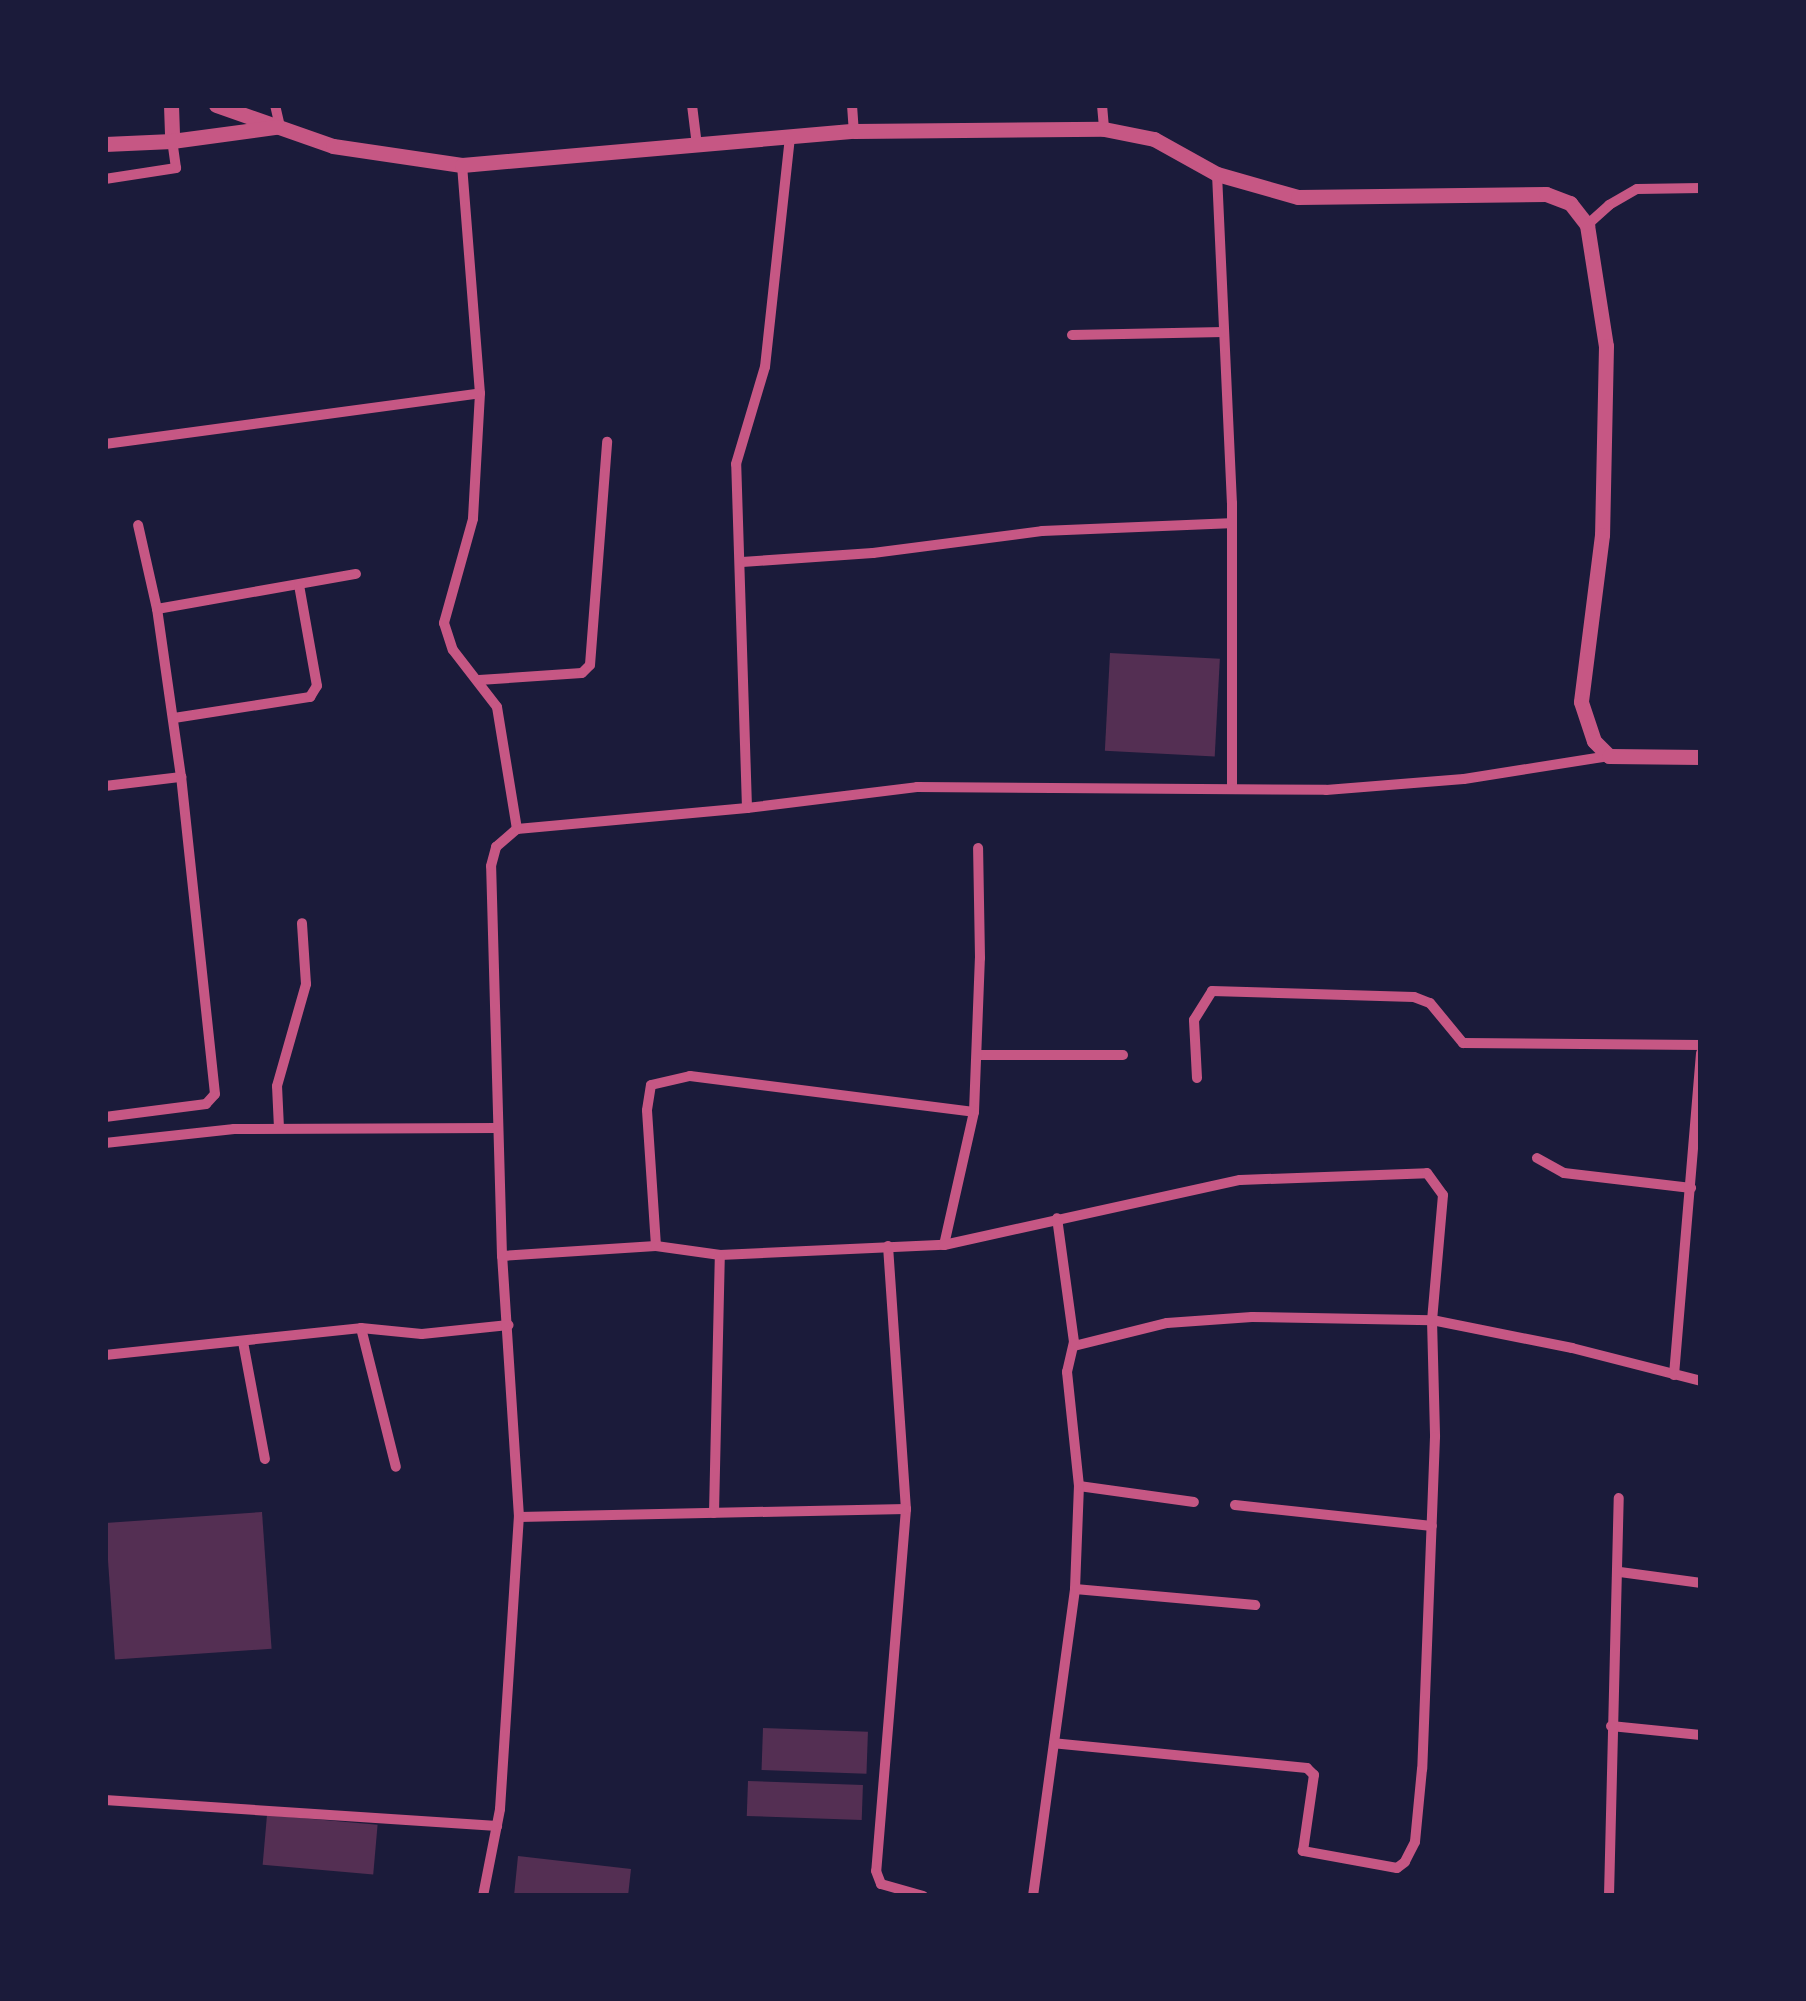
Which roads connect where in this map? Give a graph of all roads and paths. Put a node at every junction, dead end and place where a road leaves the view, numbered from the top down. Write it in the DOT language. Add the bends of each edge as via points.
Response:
graph roads {
  1 [pos="171,105"];
  2 [pos="216,105"];
  3 [pos="275,105"];
  4 [pos="692,105"];
  5 [pos="852,105"];
  6 [pos="1102,105"];
  7 [pos="280,126"];
  8 [pos="1104,129"];
  9 [pos="854,132"];
  10 [pos="790,136"];
  11 [pos="172,141"];
  12 [pos="105,144"];
  13 [pos="697,144"];
  14 [pos="462,165"];
  15 [pos="1217,174"];
  16 [pos="105,179"];
  17 [pos="1701,188"];
  18 [pos="1587,225"];
  19 [pos="1224,332"];
  20 [pos="1072,335"];
  21 [pos="480,394"];
  22 [pos="606,442"];
  23 [pos="105,444"];
  24 [pos="1230,523"];
  25 [pos="138,525"];
  26 [pos="742,562"];
  27 [pos="356,574"];
  28 [pos="299,585"];
  29 [pos="157,609"];
  30 [pos="479,680"];
  31 [pos="174,718"];
  32 [pos="1610,756"];
  33 [pos="1701,757"];
  34 [pos="181,777"];
  35 [pos="105,786"];
  36 [pos="1232,788"];
  37 [pos="747,808"];
  38 [pos="517,829"];
  39 [pos="978,848"];
  40 [pos="302,923"];
  41 [pos="1701,1046"];
  42 [pos="1701,1054"];
  43 [pos="1124,1055"];
  44 [pos="977,1056"];
  45 [pos="1197,1078"];
  46 [pos="974,1112"];
  47 [pos="105,1117"];
  48 [pos="279,1128"];
  49 [pos="498,1128"];
  50 [pos="105,1141"];
  51 [pos="1538,1158"];
  52 [pos="1697,1159"];
  53 [pos="1691,1188"];
  54 [pos="1056,1218"];
  55 [pos="944,1245"];
  56 [pos="656,1246"];
  57 [pos="888,1246"];
  58 [pos="720,1255"];
  59 [pos="502,1256"];
  60 [pos="1432,1320"];
  61 [pos="509,1325"];
  62 [pos="360,1328"];
  63 [pos="244,1342"];
  64 [pos="1074,1346"];
  65 [pos="105,1355"];
  66 [pos="1674,1374"];
  67 [pos="1701,1382"];
  68 [pos="265,1458"];
  69 [pos="396,1466"];
  70 [pos="1079,1486"];
  71 [pos="1619,1498"];
  72 [pos="1194,1502"];
  73 [pos="1235,1505"];
  74 [pos="906,1509"];
  75 [pos="714,1512"];
  76 [pos="519,1517"];
  77 [pos="1432,1526"];
  78 [pos="1620,1572"];
  79 [pos="1701,1582"];
  80 [pos="1076,1588"];
  81 [pos="1255,1604"];
  82 [pos="1611,1726"];
  83 [pos="1701,1735"];
  84 [pos="1054,1743"];
  85 [pos="105,1800"];
  86 [pos="497,1826"];
  87 [pos="484,1896"];
  88 [pos="923,1896"];
  89 [pos="1033,1896"];
  90 [pos="1610,1896"];
  1 -- 11 [label="street"];
  2 -- 7 [label="street"];
  3 -- 7 [label="street"];
  4 -- 13 [label="street"];
  5 -- 9 [label="street"];
  6 -- 8 [label="street"];
  7 -- 11 [label="street"];
  7 -- 14 [label="street" via="333,146"];
  8 -- 9 [label="street"];
  8 -- 15 [label="street" via="1154,140"];
  9 -- 10 [label="street"];
  10 -- 13 [label="street"];
  10 -- 26 [label="street" via="765,366 736,464"];
  11 -- 12 [label="street"];
  11 -- 16 [label="street" via="176,168"];
  13 -- 14 [label="street"];
  14 -- 21 [label="street"];
  15 -- 18 [label="street" via="1298,197 1546,194 1570,203"];
  15 -- 19 [label="street"];
  17 -- 18 [label="street" via="1636,189"];
  18 -- 32 [label="street" via="1606,346 1602,534 1582,702 1594,741"];
  19 -- 20 [label="street"];
  19 -- 24 [label="street"];
  21 -- 23 [label="street"];
  21 -- 30 [label="street" via="473,519 444,623 453,650"];
  22 -- 30 [label="street" via="590,665 582,673"];
  24 -- 26 [label="street" via="1042,531"];
  24 -- 36 [label="street"];
  25 -- 29 [label="street"];
  26 -- 37 [label="street"];
  27 -- 28 [label="street"];
  28 -- 29 [label="street"];
  28 -- 31 [label="street" via="317,686 310,698"];
  29 -- 31 [label="street"];
  30 -- 38 [label="street" via="497,707"];
  31 -- 34 [label="street"];
  32 -- 33 [label="street"];
  32 -- 36 [label="street" via="1464,779 1326,790"];
  34 -- 35 [label="street"];
  34 -- 47 [label="street" via="215,1094 206,1104"];
  36 -- 37 [label="street" via="917,787"];
  37 -- 38 [label="street"];
  38 -- 49 [label="street" via="496,847 491,866"];
  39 -- 44 [label="street"];
  40 -- 48 [label="street" via="306,984 277,1086"];
  41 -- 45 [label="street" via="1464,1043 1430,1003 1414,997 1212,991 1194,1020"];
  42 -- 52 [label="street"];
  43 -- 44 [label="street"];
  44 -- 46 [label="street"];
  46 -- 55 [label="street"];
  46 -- 56 [label="street" via="690,1076 651,1085"];
  48 -- 49 [label="street"];
  48 -- 50 [label="street"];
  49 -- 59 [label="street"];
  51 -- 53 [label="street" via="1564,1173"];
  52 -- 53 [label="street"];
  53 -- 66 [label="street"];
  54 -- 55 [label="street"];
  54 -- 60 [label="street" via="1240,1180 1427,1173 1443,1196"];
  54 -- 64 [label="street"];
  55 -- 57 [label="street"];
  56 -- 58 [label="street"];
  56 -- 59 [label="street"];
  57 -- 58 [label="street"];
  57 -- 74 [label="street"];
  58 -- 75 [label="street"];
  59 -- 61 [label="street"];
  60 -- 64 [label="street" via="1201,1321"];
  60 -- 66 [label="street"];
  60 -- 77 [label="street"];
  61 -- 62 [label="street" via="422,1334"];
  61 -- 76 [label="street"];
  62 -- 63 [label="street"];
  62 -- 69 [label="street"];
  63 -- 65 [label="street"];
  63 -- 68 [label="street"];
  64 -- 70 [label="street" via="1068,1372"];
  66 -- 67 [label="street"];
  70 -- 72 [label="street"];
  70 -- 80 [label="street"];
  71 -- 78 [label="street"];
  73 -- 77 [label="street"];
  74 -- 75 [label="street"];
  74 -- 88 [label="street" via="876,1871 881,1884"];
  75 -- 76 [label="street"];
  76 -- 86 [label="street"];
  77 -- 84 [label="street" via="1415,1842 1397,1868 1303,1851 1314,1775 1307,1768"];
  78 -- 79 [label="street"];
  78 -- 82 [label="street"];
  80 -- 81 [label="street"];
  80 -- 84 [label="street"];
  82 -- 83 [label="street"];
  82 -- 90 [label="street"];
  84 -- 89 [label="street"];
  85 -- 86 [label="street"];
  86 -- 87 [label="street"];
}
